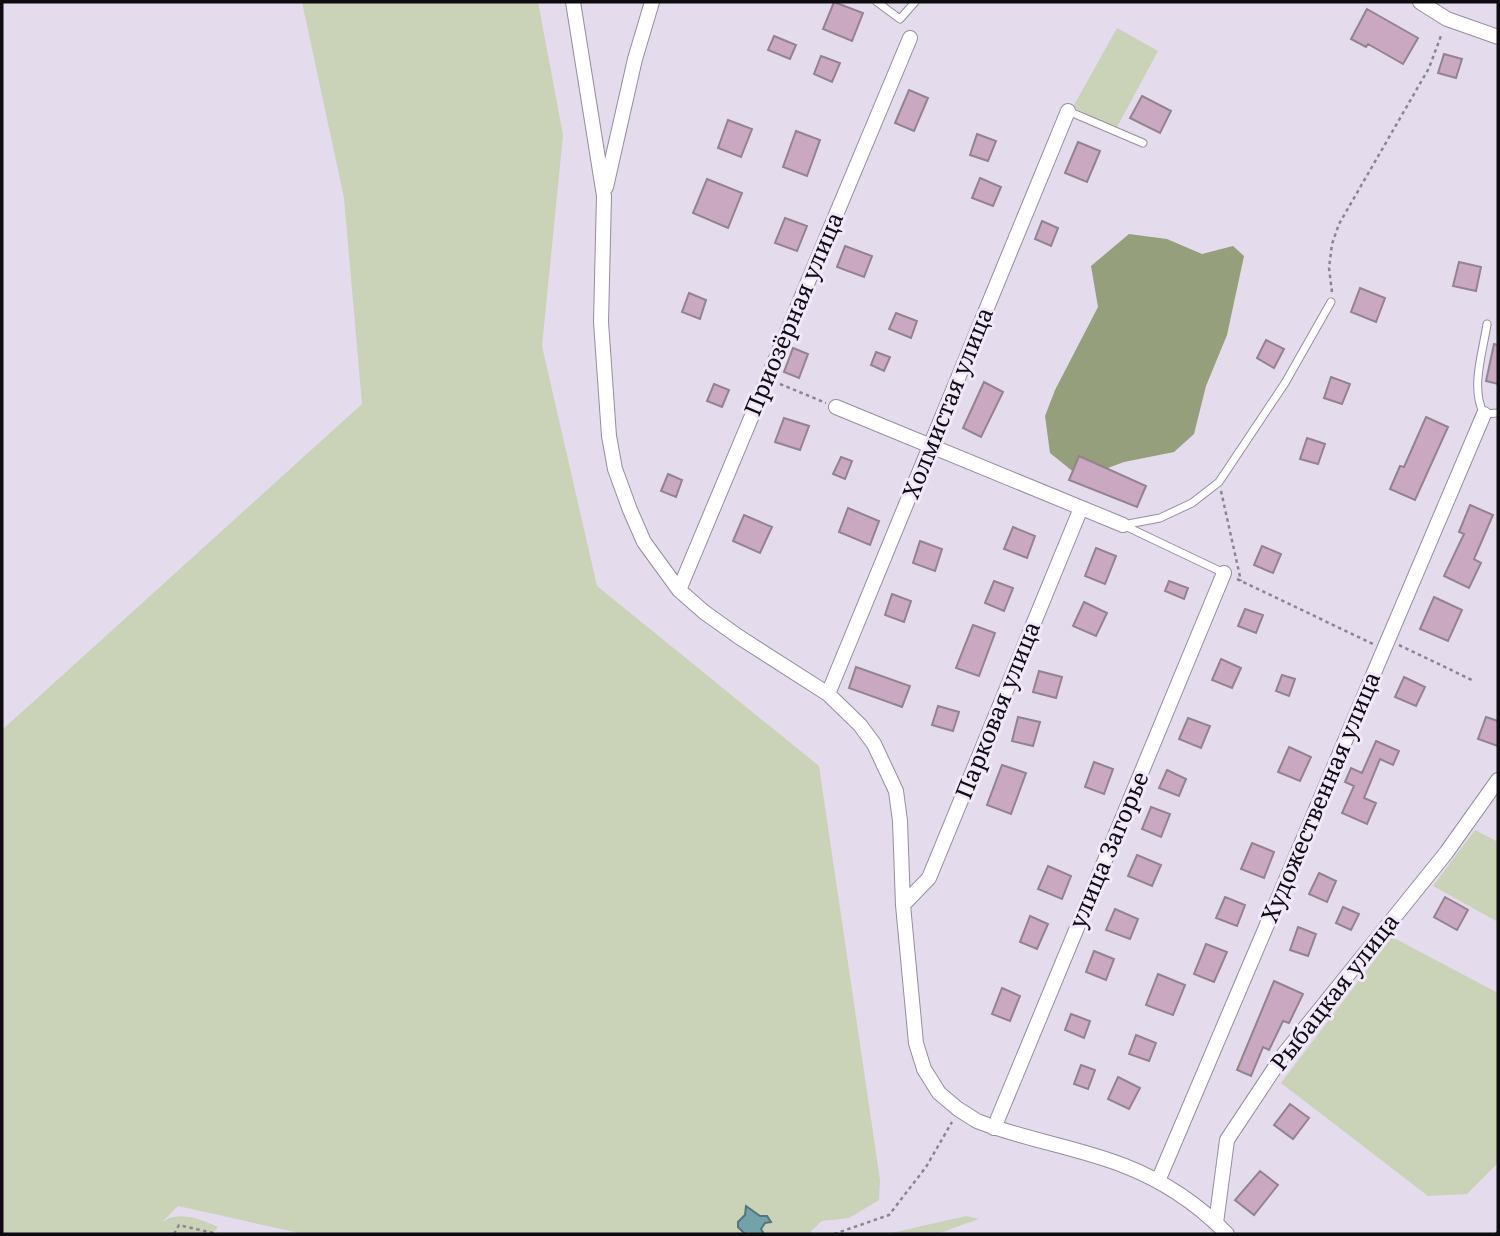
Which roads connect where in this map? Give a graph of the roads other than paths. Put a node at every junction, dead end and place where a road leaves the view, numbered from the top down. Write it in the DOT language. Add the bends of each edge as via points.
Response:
graph roads {
  1 [pos="573,2"];
  2 [pos="652,2"];
  3 [pos="877,2"];
  4 [pos="915,2"];
  5 [pos="1420,2"];
  6 [pos="1498,37"];
  7 [pos="910,38"];
  8 [pos="1068,111"];
  9 [pos="1143,143"];
  10 [pos="604,196"];
  11 [pos="1331,302"];
  12 [pos="1487,324"];
  13 [pos="836,407"];
  14 [pos="1491,413"];
  15 [pos="930,445"];
  16 [pos="1081,508"];
  17 [pos="1123,525"];
  18 [pos="1224,573"];
  19 [pos="679,590"];
  20 [pos="828,694"];
  21 [pos="1498,780"];
  22 [pos="903,905"];
  23 [pos="994,1128"];
  24 [pos="1158,1181"];
  25 [pos="1216,1223"];
  26 [pos="1227,1234"];
  1 -- 10 [label="street"];
  2 -- 10 [label="street"];
  3 -- 4 [label="lane" via="900,19"];
  5 -- 6 [label="street" via="1447,19"];
  7 -- 19 [label="street, Приозёрная улица"];
  8 -- 9 [label="lane"];
  8 -- 15 [label="street, Холмистая улица"];
  10 -- 19 [label="street" via="601,322 615,469 644,542"];
  11 -- 17 [label="lane" via="1219,482 1160,519"];
  12 -- 14 [label="lane" via="1477,392 1479,404"];
  13 -- 15 [label="street"];
  14 -- 24 [label="street, Художественная улица"];
  15 -- 16 [label="street"];
  15 -- 20 [label="street, Холмистая улица"];
  16 -- 17 [label="street"];
  16 -- 22 [label="street, Парковая улица" via="929,878"];
  17 -- 18 [label="lane"];
  18 -- 23 [label="street, улица Загорье"];
  19 -- 20 [label="street" via="730,631"];
  20 -- 22 [label="street" via="860,724 896,791"];
  21 -- 25 [label="street, Рыбацкая улица" via="1446,853 1284,1054 1227,1140"];
  22 -- 23 [label="street" via="916,1042 924,1069 939,1093 976,1121"];
  23 -- 24 [label="street" via="1124,1165"];
  24 -- 25 [label="street"];
  25 -- 26 [label="street"];
}
